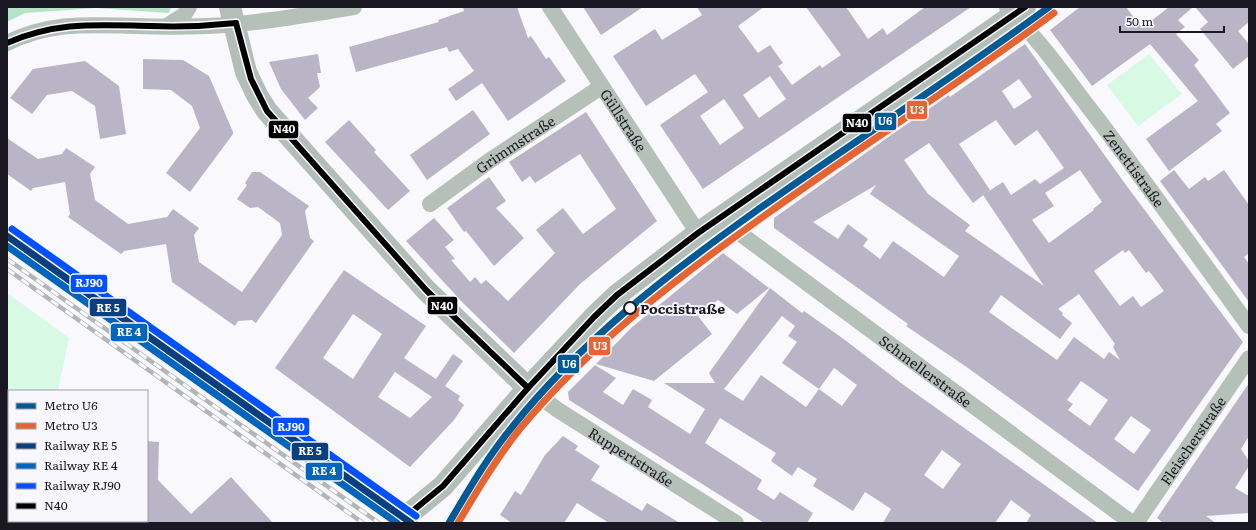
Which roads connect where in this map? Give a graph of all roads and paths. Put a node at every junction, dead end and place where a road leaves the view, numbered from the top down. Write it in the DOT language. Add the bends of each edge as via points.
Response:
graph roads {
  1 [pos="189,7"];
  2 [pos="290,7"];
  3 [pos="354,7"];
  4 [pos="550,7"];
  5 [pos="1015,10"];
  6 [pos="312,14"];
  7 [pos="233,15"];
  8 [pos="167,26"];
  9 [pos="7,43"];
  10 [pos="601,87"];
  11 [pos="430,204"];
  12 [pos="720,218"];
  13 [pos="698,234"];
  14 [pos="1249,326"];
  15 [pos="1249,358"];
  16 [pos="528,388"];
  17 [pos="398,523"];
  18 [pos="736,523"];
  19 [pos="1132,523"];
  20 [pos="1136,523"];
  1 -- 8 [label="street" via="184,15"];
  2 -- 6 [label="street"];
  3 -- 6 [label="street"];
  4 -- 10 [label="street, Güllstraße"];
  5 -- 12 [label="main road"];
  5 -- 14 [label="street, Zenettistraße" via="1148,186"];
  6 -- 7 [label="street"];
  7 -- 8 [label="street"];
  7 -- 16 [label="main road" via="246,72 267,111 281,129 426,290"];
  8 -- 9 [label="street" via="76,24 33,32"];
  10 -- 11 [label="street, Grimmstraße" via="489,161"];
  10 -- 13 [label="street, Güllstraße"];
  12 -- 13 [label="main road"];
  12 -- 19 [label="street, Schmellerstraße"];
  13 -- 16 [label="main road" via="617,295"];
  15 -- 20 [label="street, Fleischerstraße"];
  16 -- 17 [label="main road" via="443,486"];
  16 -- 18 [label="street, Ruppertstraße" via="564,414"];
}
